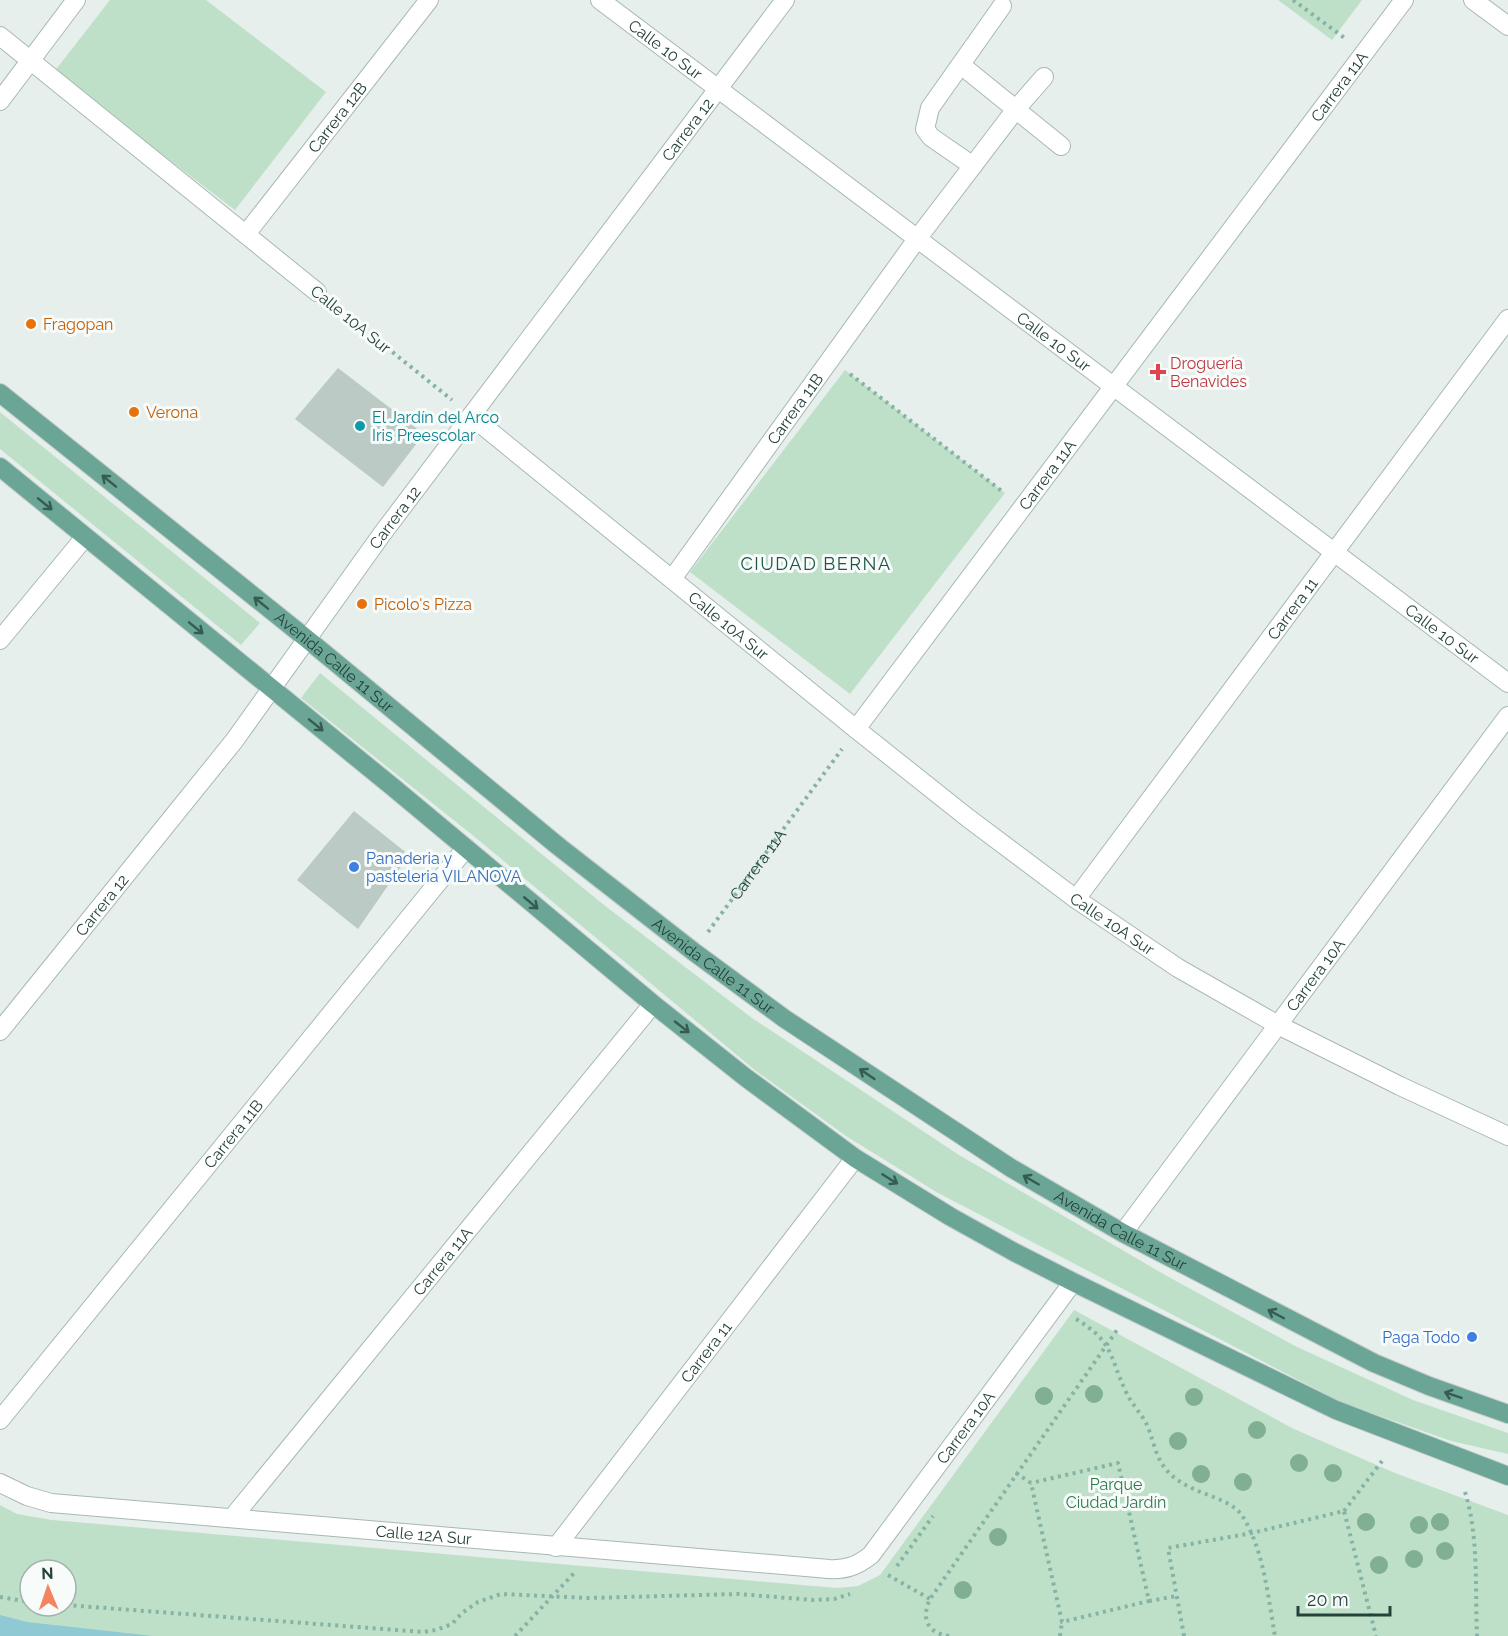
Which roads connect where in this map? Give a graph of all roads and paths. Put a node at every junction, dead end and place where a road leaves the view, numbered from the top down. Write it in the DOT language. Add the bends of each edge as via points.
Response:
graph roads {
  1 [pos="76,0"];
  2 [pos="429,0"];
  3 [pos="600,0"];
  4 [pos="785,0"];
  5 [pos="1293,0"];
  6 [pos="1404,0"];
  7 [pos="1473,0"];
  8 [pos="1002,6"];
  9 [pos="1508,26"];
  10 [pos="0,36"];
  11 [pos="1365,52"];
  12 [pos="30,61"];
  13 [pos="961,65"];
  14 [pos="1044,77"];
  15 [pos="718,89"];
  16 [pos="0,101"];
  17 [pos="1016,109"];
  18 [pos="1061,146"];
  19 [pos="973,166"];
  20 [pos="246,234"];
  21 [pos="917,239"];
  22 [pos="317,291"];
  23 [pos="1508,319"];
  24 [pos="830,359"];
  25 [pos="1114,386"];
  26 [pos="0,393"];
  27 [pos="471,416"];
  28 [pos="0,467"];
  29 [pos="1023,507"];
  30 [pos="85,537"];
  31 [pos="1334,552"];
  32 [pos="672,579"];
  33 [pos="307,639"];
  34 [pos="0,640"];
  35 [pos="1508,683"];
  36 [pos="271,688"];
  37 [pos="1508,716"];
  38 [pos="856,729"];
  39 [pos="466,848"];
  40 [pos="1076,899"];
  41 [pos="694,952"];
  42 [pos="653,1004"];
  43 [pos="1278,1025"];
  44 [pos="0,1031"];
  45 [pos="1508,1136"];
  46 [pos="855,1158"];
  47 [pos="1124,1233"];
  48 [pos="1073,1282"];
  49 [pos="1131,1309"];
  50 [pos="1074,1318"];
  51 [pos="1106,1344"];
  52 [pos="1508,1414"];
  53 [pos="0,1420"];
  54 [pos="1382,1461"];
  55 [pos="1016,1473"];
  56 [pos="1508,1476"];
  57 [pos="0,1483"];
  58 [pos="1031,1483"];
  59 [pos="1465,1492"];
  60 [pos="1344,1511"];
  61 [pos="232,1518"];
  62 [pos="1252,1533"];
  63 [pos="556,1547"];
  64 [pos="596,1550"];
  65 [pos="851,1568"];
  66 [pos="888,1575"];
  67 [pos="1177,1596"];
  68 [pos="0,1597"];
  69 [pos="930,1599"];
  70 [pos="18,1600"];
  71 [pos="1149,1601"];
  72 [pos="1062,1622"];
  73 [pos="515,1636"];
  74 [pos="949,1636"];
  75 [pos="1060,1636"];
  76 [pos="1184,1636"];
  77 [pos="1275,1636"];
  78 [pos="1376,1636"];
  79 [pos="1477,1636"];
  1 -- 12 [label="street"];
  2 -- 20 [label="street, Carrera 12B"];
  3 -- 15 [label="street, Calle 10 Sur"];
  4 -- 15 [label="street, Carrera 12"];
  5 -- 11 [label="path"];
  6 -- 11 [label="street, Carrera 11A"];
  7 -- 9 [label="street"];
  8 -- 13 [label="street"];
  10 -- 12 [label="street, Calle 10A Sur"];
  11 -- 25 [label="street, Carrera 11A"];
  12 -- 16 [label="street"];
  12 -- 20 [label="street, Calle 10A Sur"];
  13 -- 17 [label="street"];
  13 -- 19 [label="street" via="930,108 925,129"];
  14 -- 17 [label="street, Carrera 11B"];
  15 -- 21 [label="street, Calle 10 Sur"];
  15 -- 27 [label="street, Carrera 12"];
  17 -- 18 [label="street"];
  17 -- 19 [label="street, Carrera 11B"];
  19 -- 21 [label="street, Carrera 11B"];
  20 -- 22 [label="street, Calle 10A Sur"];
  21 -- 24 [label="street, Carrera 11B"];
  21 -- 25 [label="street, Calle 10 Sur"];
  22 -- 27 [label="path, Calle 10A Sur"];
  23 -- 31 [label="street, Carrera 11"];
  24 -- 29 [label="path"];
  24 -- 32 [label="street, Carrera 11B"];
  25 -- 29 [label="street, Carrera 11A"];
  25 -- 31 [label="street, Calle 10 Sur"];
  33 -- 26 [label="main road, Avenida Calle 11 Sur, one-way"];
  27 -- 32 [label="street, Calle 10A Sur"];
  27 -- 33 [label="street, Carrera 12"];
  28 -- 30 [label="main road, one-way"];
  29 -- 38 [label="street, Carrera 11A"];
  30 -- 34 [label="street"];
  30 -- 36 [label="main road, one-way"];
  31 -- 35 [label="street, Calle 10 Sur"];
  31 -- 40 [label="street, Carrera 11"];
  32 -- 38 [label="street, Calle 10A Sur"];
  33 -- 36 [label="street, Carrera 12"];
  33 -- 41 [label="main road, Avenida Calle 11 Sur" via="558,846"];
  36 -- 39 [label="main road, one-way"];
  36 -- 44 [label="street, Carrera 12" via="201,782"];
  37 -- 43 [label="street, Carrera 10A"];
  38 -- 40 [label="street, Calle 10A Sur"];
  38 -- 41 [label="path, Carrera 11A"];
  39 -- 42 [label="main road, one-way"];
  39 -- 53 [label="street, Carrera 11B"];
  40 -- 43 [label="street, Calle 10A Sur" via="1178,968"];
  47 -- 41 [label="main road, Avenida Calle 11 Sur, one-way" via="1011,1168 885,1086"];
  42 -- 46 [label="main road, one-way"];
  42 -- 61 [label="street, Carrera 11A"];
  43 -- 45 [label="street, Calle 10A Sur"];
  43 -- 47 [label="street, Carrera 10A"];
  46 -- 48 [label="main road, one-way" via="951,1217"];
  46 -- 63 [label="street, Carrera 11"];
  52 -- 47 [label="main road, Avenida Calle 11 Sur, one-way" via="1374,1364"];
  48 -- 49 [label="main road"];
  48 -- 65 [label="street, Carrera 10A" via="871,1555"];
  49 -- 51 [label="path"];
  49 -- 56 [label="main road" via="1336,1410"];
  50 -- 51 [label="path" via="1094,1330"];
  51 -- 55 [label="path"];
  51 -- 62 [label="path" via="1161,1462 1175,1479 1242,1514"];
  54 -- 60 [label="path"];
  55 -- 58 [label="path"];
  55 -- 69 [label="path"];
  57 -- 61 [label="street, Calle 12A Sur" via="51,1503"];
  58 -- 71 [label="path" via="1118,1463"];
  58 -- 72 [label="path"];
  59 -- 79 [label="path" via="1473,1530"];
  60 -- 62 [label="path"];
  60 -- 78 [label="path"];
  61 -- 63 [label="street, Calle 12A Sur"];
  62 -- 67 [label="path" via="1168,1548"];
  62 -- 77 [label="path"];
  63 -- 64 [label="street, Calle 12A Sur"];
  64 -- 65 [label="street, Calle 12A Sur"];
  64 -- 73 [label="path"];
  66 -- 69 [label="path"];
  67 -- 71 [label="path"];
  67 -- 76 [label="path"];
  68 -- 70 [label="path"];
  69 -- 74 [label="path" via="926,1619 938,1634"];
  71 -- 72 [label="path"];
  72 -- 75 [label="path"];
}
